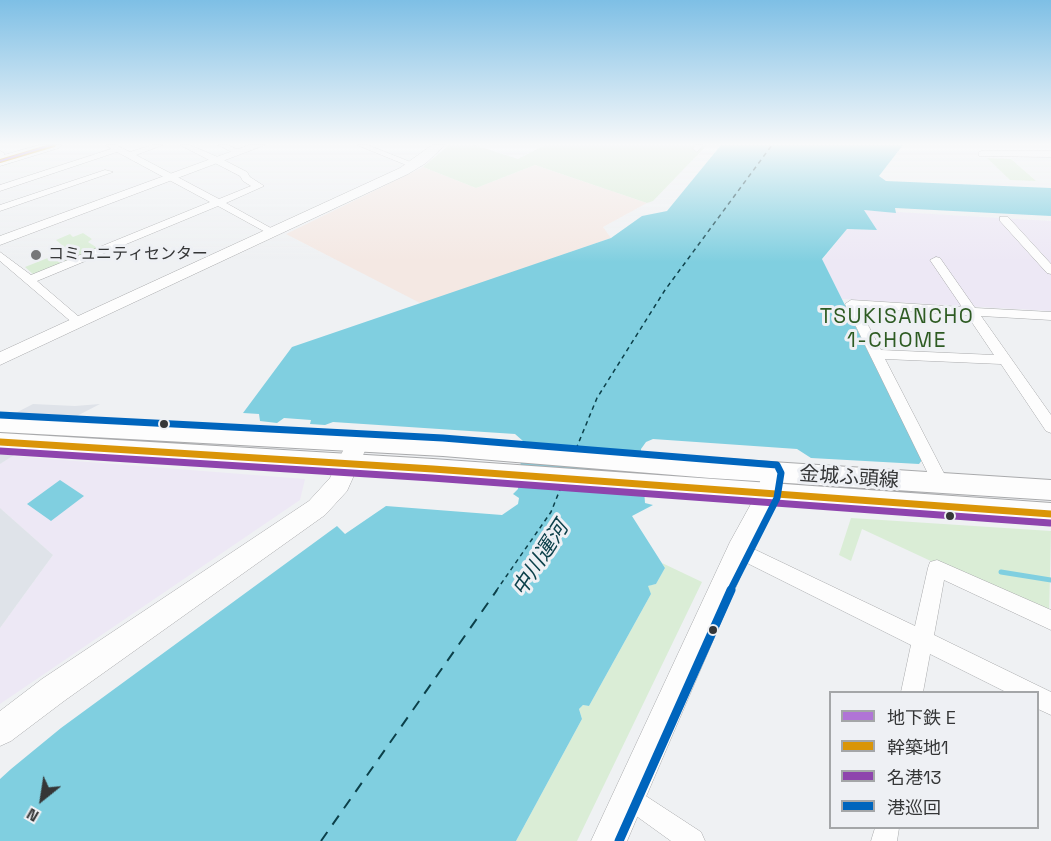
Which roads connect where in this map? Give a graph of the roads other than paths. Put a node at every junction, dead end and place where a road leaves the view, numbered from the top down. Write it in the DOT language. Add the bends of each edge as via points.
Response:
graph roads {
  1 [pos="71,184"];
  2 [pos="152,184"];
  3 [pos="185,184"];
  4 [pos="256,184"];
  5 [pos="373,184"];
  6 [pos="218,202"];
  7 [pos="0,208"];
  8 [pos="1004,219"];
  9 [pos="273,232"];
  10 [pos="0,241"];
  11 [pos="0,255"];
  12 [pos="936,260"];
  13 [pos="1051,271"];
  14 [pos="29,280"];
  15 [pos="972,311"];
  16 [pos="1051,316"];
  17 [pos="79,322"];
  18 [pos="876,354"];
  19 [pos="0,359"];
  20 [pos="1005,360"];
  21 [pos="0,424"];
  22 [pos="1051,427"];
  23 [pos="90,439"];
  24 [pos="0,442"];
  25 [pos="353,454"];
  26 [pos="711,479"];
  27 [pos="941,483"];
  28 [pos="771,484"];
  29 [pos="1051,490"];
  30 [pos="1051,514"];
  31 [pos="739,550"];
  32 [pos="1051,620"];
  33 [pos="922,640"];
  34 [pos="912,691"];
  35 [pos="1024,691"];
  36 [pos="0,730"];
  37 [pos="629,797"];
  38 [pos="609,841"];
  39 [pos="692,841"];
  1 -- 7 [label="street"];
  2 -- 10 [label="street"];
  3 -- 6 [label="street"];
  4 -- 6 [label="street" via="259,186"];
  5 -- 9 [label="street"];
  6 -- 9 [label="street"];
  6 -- 14 [label="street"];
  8 -- 13 [label="street"];
  9 -- 17 [label="street"];
  11 -- 14 [label="street"];
  12 -- 15 [label="street"];
  14 -- 17 [label="street"];
  15 -- 16 [label="street"];
  15 -- 18 [label="street" via="851,304"];
  15 -- 20 [label="street"];
  17 -- 19 [label="street"];
  18 -- 20 [label="street"];
  18 -- 27 [label="street"];
  20 -- 22 [label="street"];
  21 -- 23 [label="main road, 金城ふ頭線"];
  23 -- 24 [label="main road, 金城ふ頭線"];
  23 -- 25 [label="main road, 金城ふ頭線"];
  25 -- 26 [label="main road, 金城ふ頭線" via="433,469"];
  25 -- 26 [label="main road, 金城ふ頭線" via="443,447"];
  25 -- 36 [label="street" via="339,484 317,508"];
  26 -- 28 [label="main road, 金城ふ頭線"];
  27 -- 28 [label="main road, 金城ふ頭線"];
  27 -- 29 [label="main road, 金城ふ頭線"];
  28 -- 30 [label="main road, 金城ふ頭線"];
  28 -- 31 [label="street"];
  31 -- 33 [label="street"];
  31 -- 37 [label="street"];
  32 -- 33 [label="street" via="937,568"];
  33 -- 34 [label="street"];
  33 -- 35 [label="street"];
  37 -- 38 [label="street"];
  37 -- 39 [label="street"];
}
